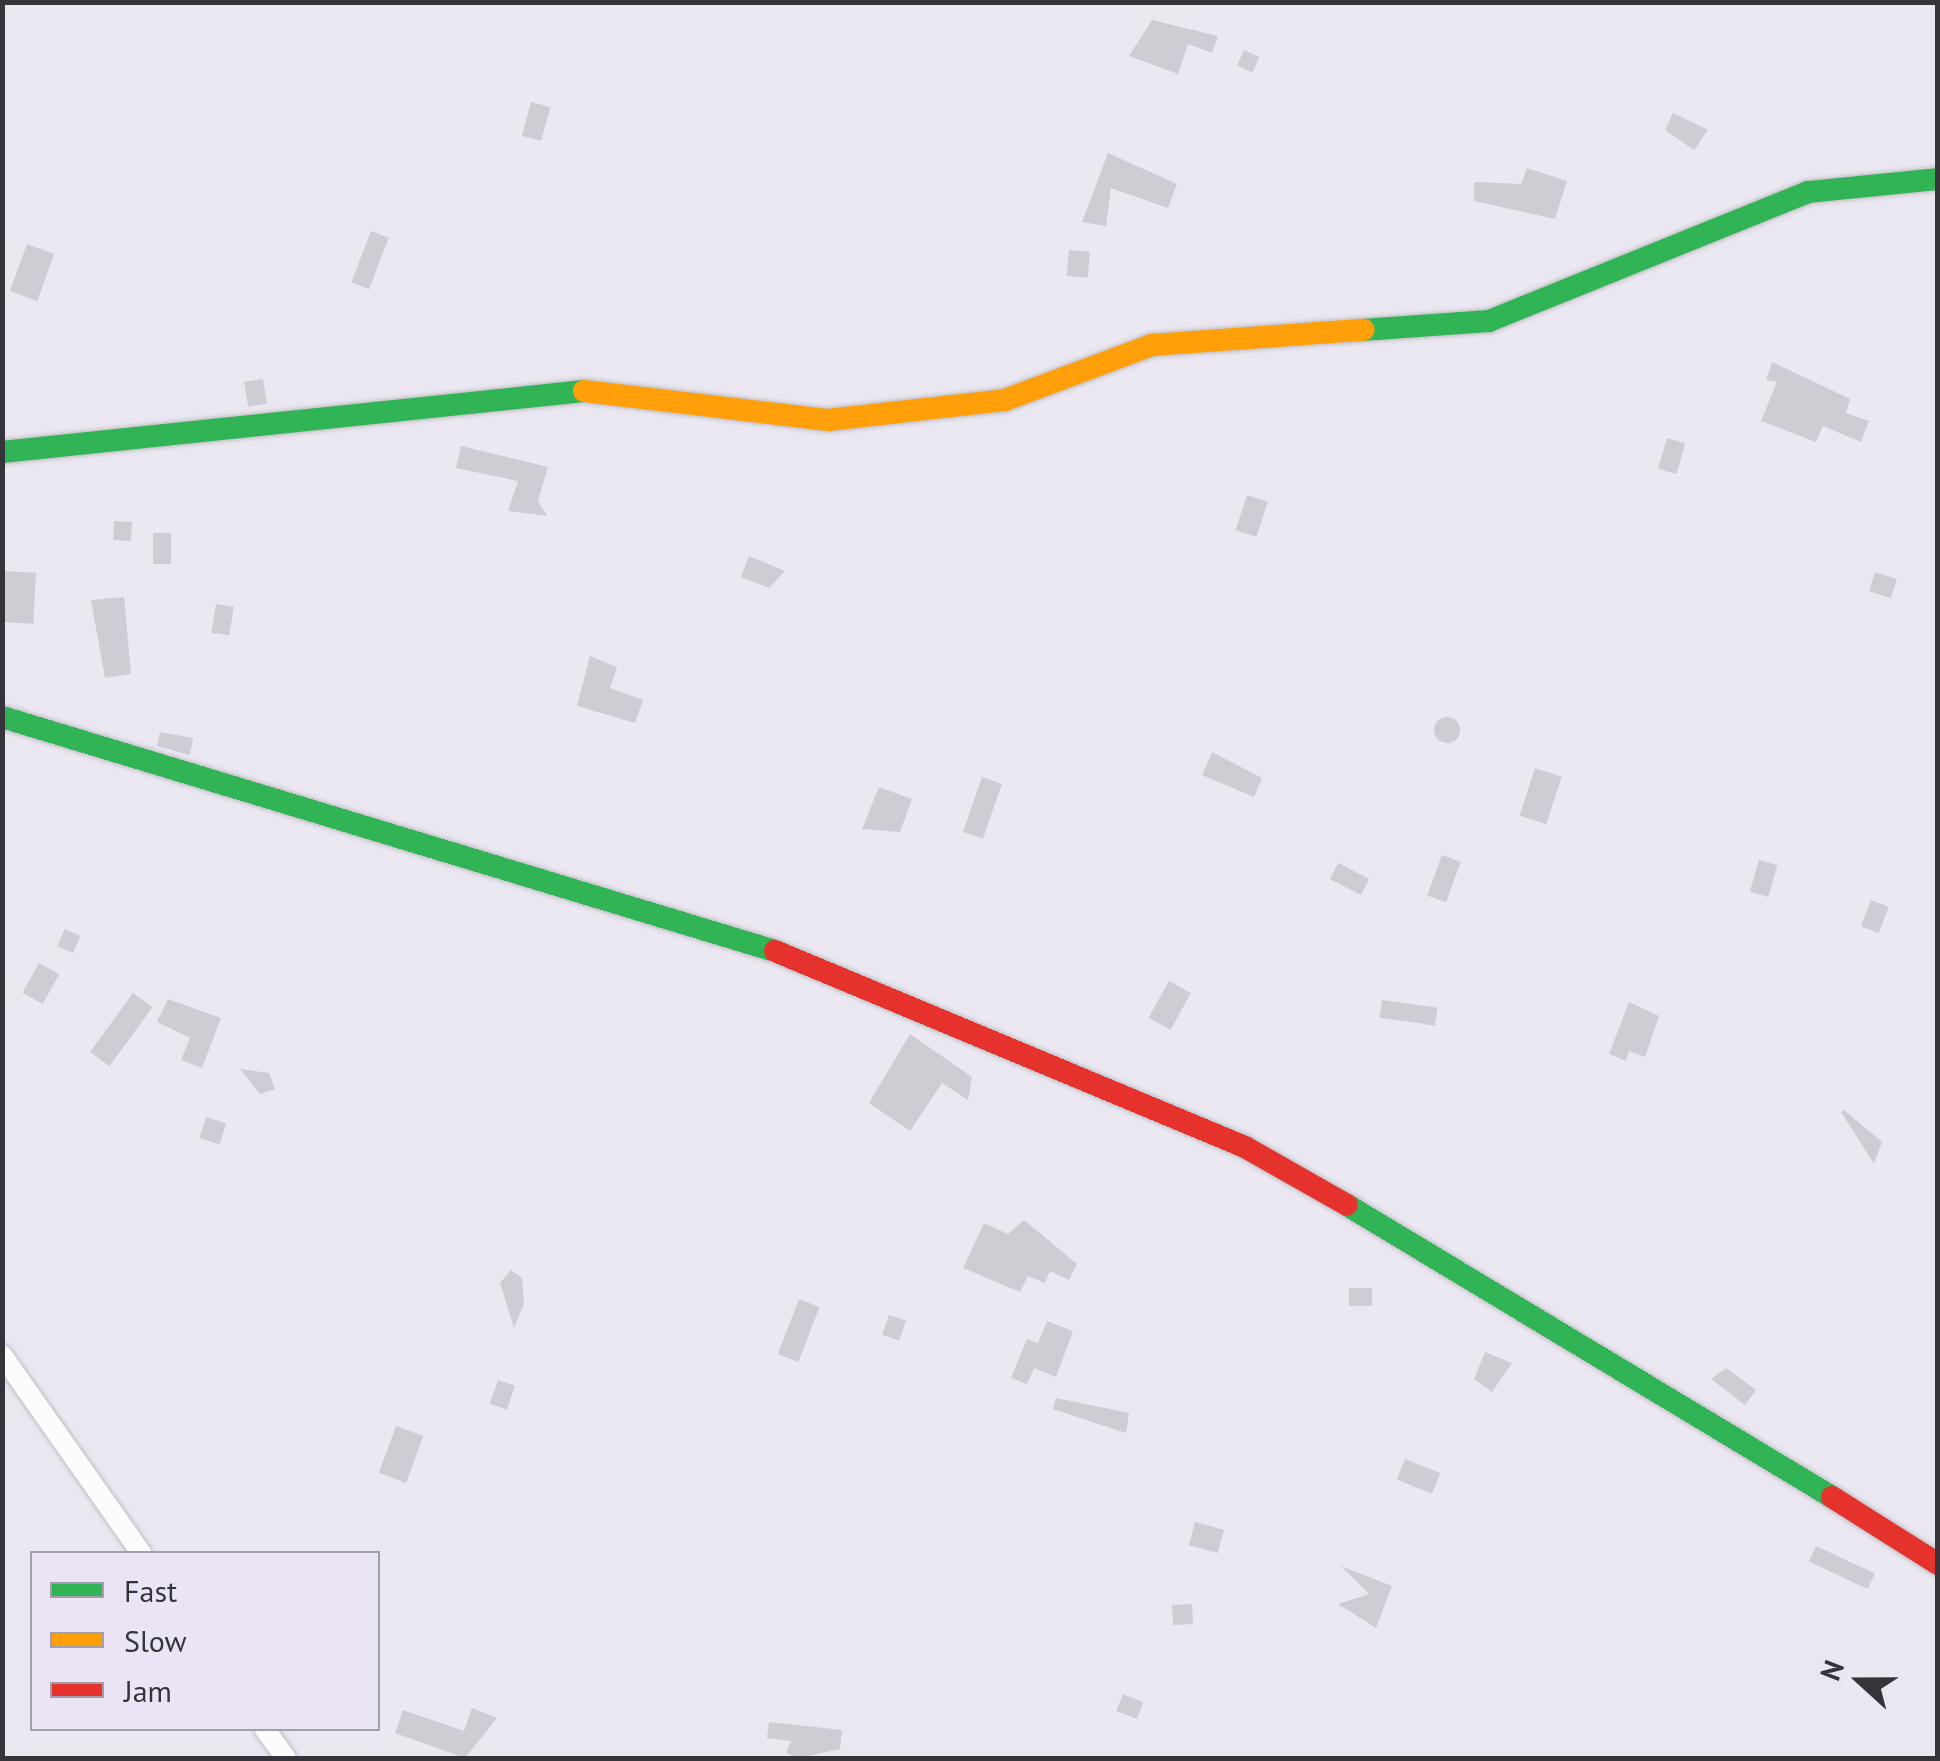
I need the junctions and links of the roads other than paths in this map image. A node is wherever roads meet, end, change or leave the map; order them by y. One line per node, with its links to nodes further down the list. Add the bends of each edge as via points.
1 (1938, 179): 2 (street, via 1808,192 1489,322 1152,345 1005,400 828,420 586,391)
2 (2, 452)
3 (2, 716): 6 (street, via 768,948 1245,1147 1549,1320)
4 (2, 1355): 5 (street)
5 (140, 1551)
6 (1938, 1564)
7 (266, 1731): 8 (street)
8 (286, 1758)

